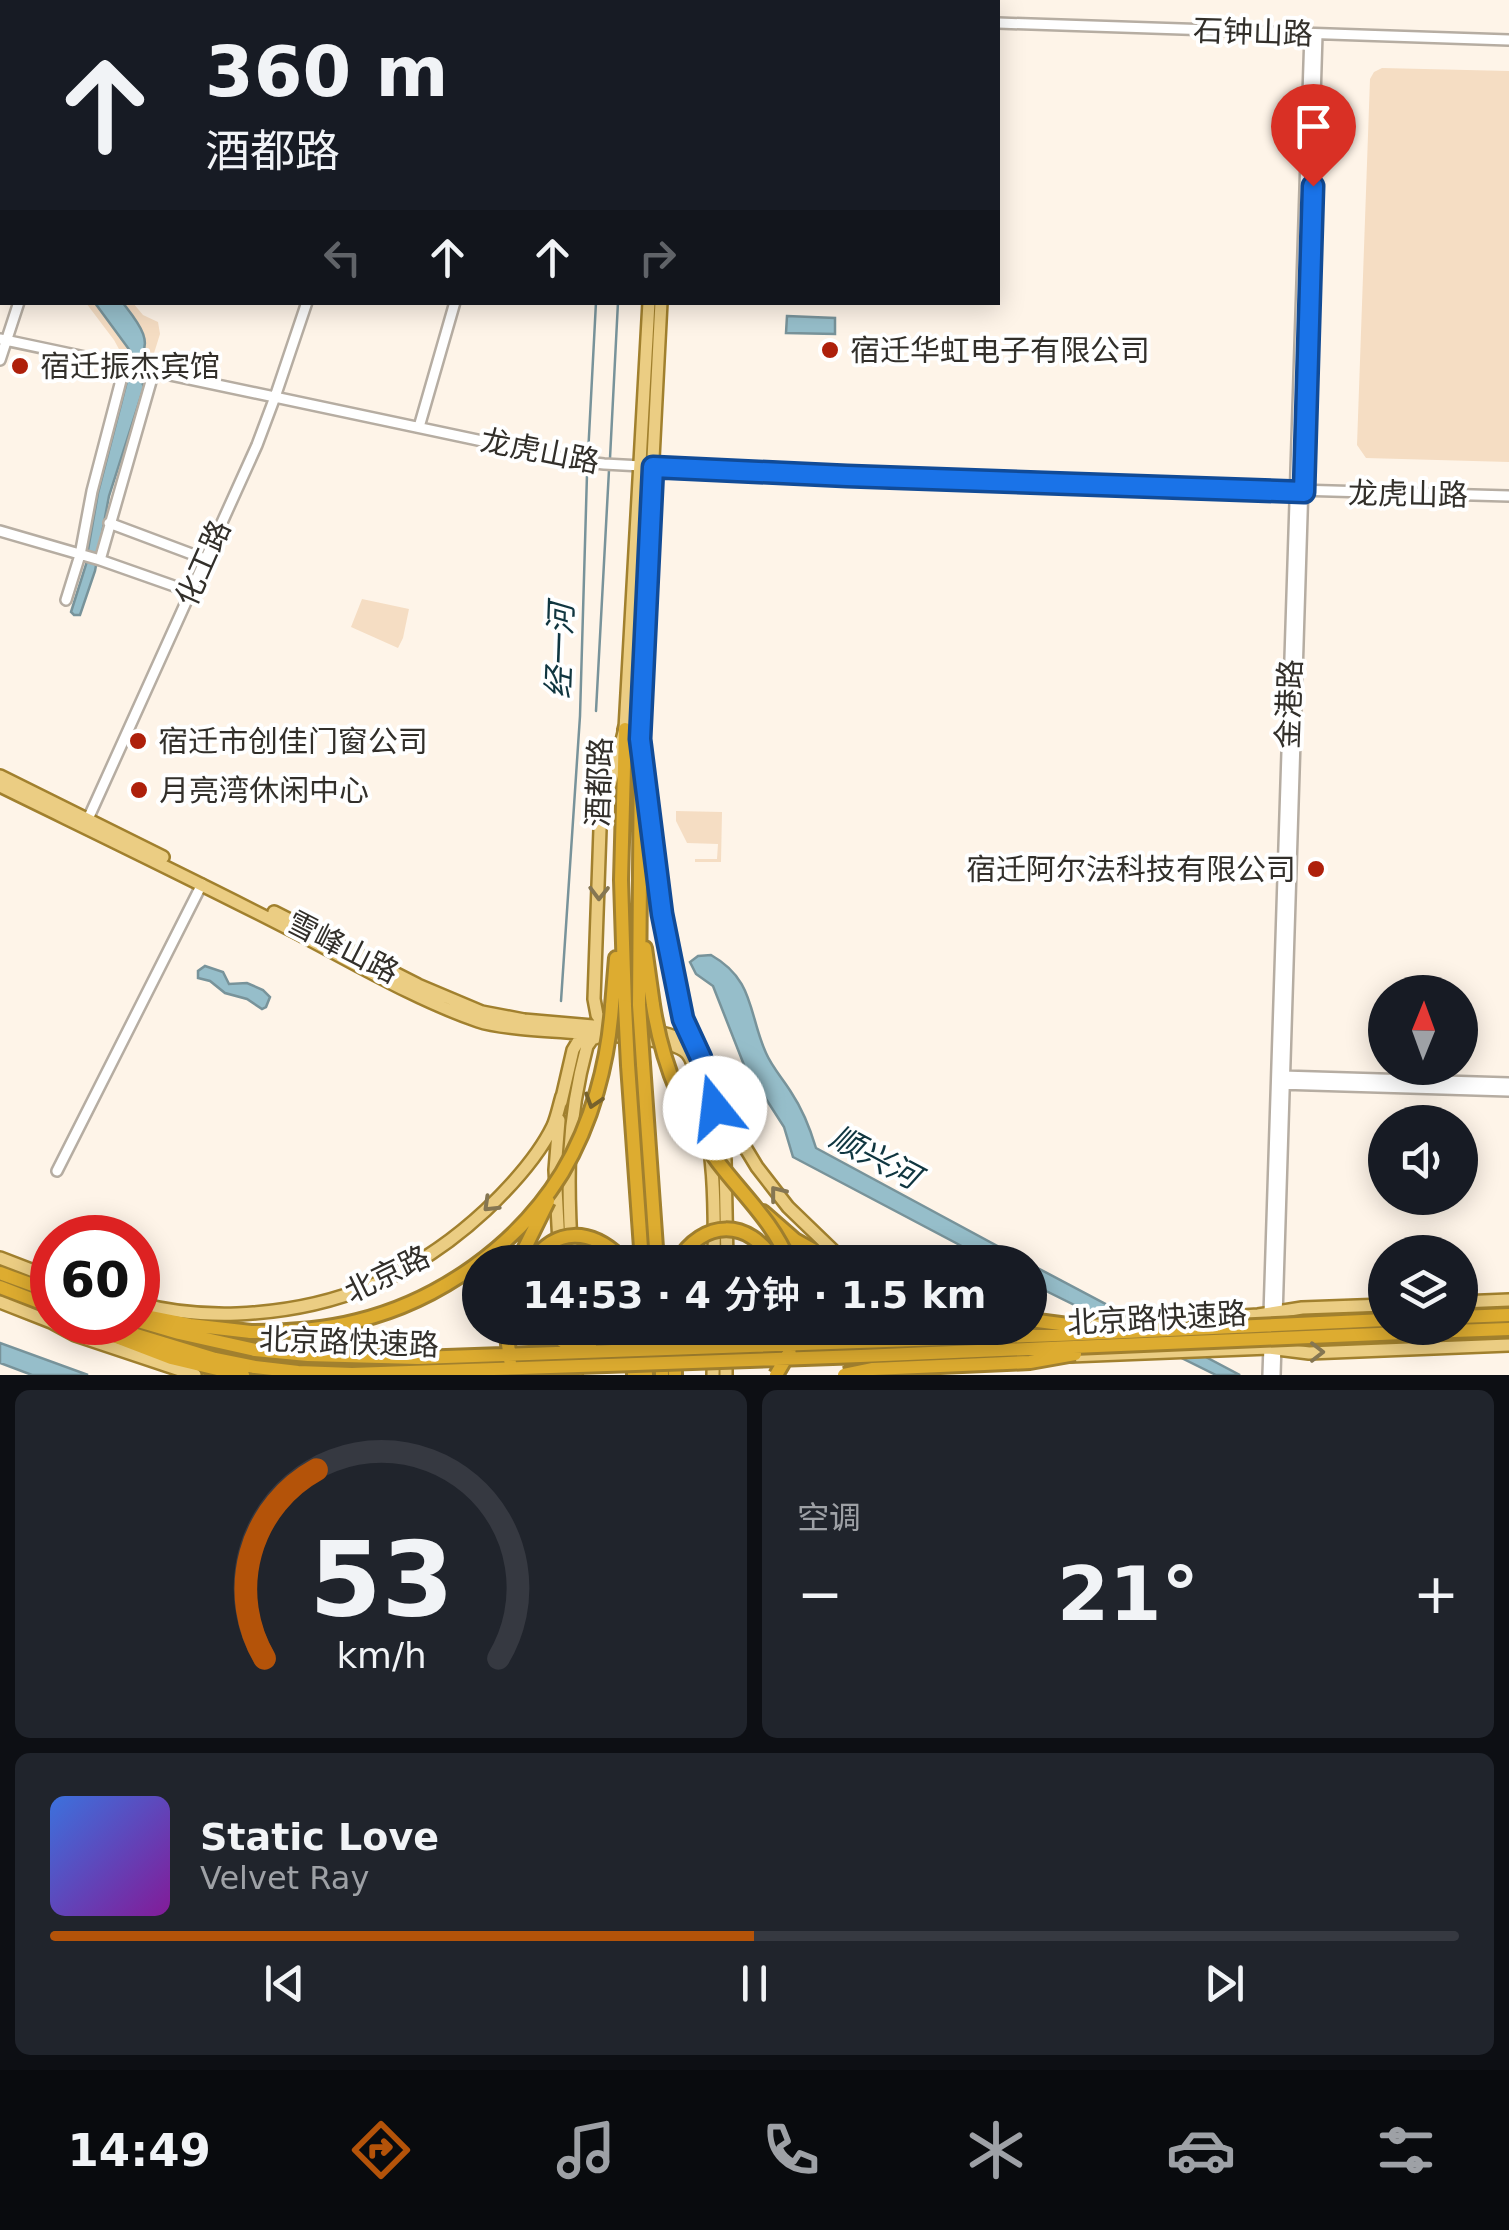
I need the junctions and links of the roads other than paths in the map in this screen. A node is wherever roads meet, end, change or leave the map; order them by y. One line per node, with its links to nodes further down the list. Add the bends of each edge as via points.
1 (1000, 24): 2 (street, 石钟山路)
2 (1314, 34): 3 (street, 石钟山路); 16 (street, 金港路)
3 (1509, 40)
4 (18, 305): 9 (street)
5 (305, 305): 13 (street, 化工路)
6 (453, 305): 14 (street)
7 (649, 305): 15 (main road, 酒都路)
8 (661, 305): 15 (main road, 酒都路)
9 (3, 339): 10 (street); 11 (street, 龙虎山路)
10 (0, 360)
11 (125, 365): 12 (street, 龙虎山路); 20 (street)
12 (154, 371): 13 (street, 龙虎山路); 18 (street)
13 (276, 397): 14 (street, 龙虎山路); 21 (street, 化工路)
14 (420, 427): 15 (street, 龙虎山路, via 577,460)
15 (647, 467): 16 (street, 龙虎山路); 25 (main road, 酒都路); 26 (main road, 酒都路)
16 (1300, 491): 17 (street, 龙虎山路); 38 (street, 金港路)
17 (1509, 496)
18 (110, 523): 21 (street); 22 (street)
19 (0, 530): 20 (street)
20 (80, 555): 22 (street); 24 (street)
21 (206, 559): 23 (street, 化工路)
22 (100, 560): 23 (street)
23 (191, 592): 29 (street, 化工路)
24 (66, 600)
25 (625, 729): 31 (main road, one-way to 31, via 600,829); 32 (highway, 酒都路, via 621,880)
26 (640, 739): 32 (highway, 酒都路); 33 (main road, via 656,881)
27 (0, 776): 29 (main road, 雪峰山路)
28 (0, 786): 30 (main road, 雪峰山路)
29 (88, 819): 34 (main road, 雪峰山路, via 456,1002)
30 (202, 884): 34 (main road, 雪峰山路, via 471,1018 496,1026); 43 (street)
31 (593, 987): 34 (main road); 35 (main road)
32 (632, 1006): 44 (highway, one-way to 44, bridge); 45 (highway, bridge, via 662,1050 704,1144); 51 (highway, 酒都路, bridge, via 628,1065); 52 (highway, 酒都路, bridge, via 643,1064)
33 (683, 1019): 36 (main road); 37 (main road)
34 (577, 1030): 35 (main road, 雪峰山路); 42 (main road)
35 (604, 1031): 36 (main road, 雪峰山路, via 660,1032); 49 (main road, via 587,1046 574,1101 568,1146)
36 (678, 1043): 37 (main road); 54 (main road, via 691,1060 708,1125)
37 (701, 1058): 39 (main road)
38 (1280, 1080): 40 (street); 41 (street); 71 (street, 金港路)
39 (709, 1081): 55 (main road, via 725,1160); 59 (main road, one-way to 39, via 757,1167)
40 (1509, 1083)
41 (1509, 1091)
42 (562, 1096): 48 (main road, via 555,1170); 70 (main road, 北京路, one-way to 70, via 554,1124 499,1198 417,1264 340,1299 264,1313)
43 (57, 1172)
44 (563, 1172): 46 (highway, bridge); 73 (highway, bridge, via 477,1264 388,1311 310,1330 251,1332)
45 (749, 1199): 57 (highway, bridge); 58 (highway, bridge)
46 (526, 1245)
47 (548, 1245): 50 (highway, bridge, via 570,1236)
48 (559, 1245)
49 (571, 1245)
50 (608, 1245)
51 (641, 1245)
52 (656, 1245)
53 (688, 1245): 56 (highway, bridge, via 708,1232 732,1230)
54 (714, 1245)
55 (727, 1245)
56 (762, 1245)
57 (782, 1245)
58 (804, 1245)
59 (827, 1245)
60 (0, 1258): 61 (main road)
61 (30, 1270)
62 (0, 1273): 63 (highway)
63 (30, 1284)
64 (0, 1287): 65 (highway)
65 (30, 1299)
66 (1509, 1300): 67 (main road)
67 (1478, 1301)
68 (0, 1302): 101 (main road)
69 (1368, 1305): 71 (main road)
70 (160, 1307)
71 (1273, 1313): 78 (main road); 96 (street, 金港路)
72 (1478, 1319): 76 (highway, 北京路快速路)
73 (160, 1321)
74 (1368, 1321): 79 (highway, 北京路快速路, bridge)
75 (1047, 1322): 79 (highway, bridge)
76 (1507, 1322): 94 (highway, 北京路快速路, bridge, via 1426,1332)
77 (160, 1327): 98 (highway, 北京路快速路, bridge, via 308,1356)
78 (1047, 1328)
79 (1168, 1330): 97 (highway, 北京路快速路, bridge)
80 (160, 1342): 100 (highway, 北京路快速路)
81 (137, 1345): 100 (highway)
82 (509, 1345): 102 (highway, bridge)
83 (563, 1345): 103 (main road)
84 (575, 1345): 104 (main road)
85 (576, 1345): 98 (highway, bridge)
86 (633, 1345): 105 (highway)
87 (645, 1345): 106 (highway)
88 (661, 1345): 107 (highway)
89 (674, 1345): 108 (highway)
90 (695, 1345): 97 (highway, bridge)
91 (714, 1345): 109 (main road)
92 (726, 1345): 110 (main road)
93 (790, 1345): 111 (highway, bridge)
94 (1122, 1345): 99 (highway, bridge, via 1030,1362); 100 (highway, 北京路快速路, bridge, via 352,1374)
95 (1509, 1345): 96 (main road, one-way to 95)
96 (1272, 1349): 113 (main road, via 965,1361); 115 (street, 金港路)
97 (668, 1350): 98 (highway, 北京路快速路, bridge)
98 (627, 1352)
99 (927, 1366): 112 (highway, bridge); 114 (highway, bridge)
100 (249, 1371)
101 (195, 1375)
102 (514, 1375)
103 (564, 1375)
104 (576, 1375)
105 (634, 1375)
106 (646, 1375)
107 (662, 1375)
108 (675, 1375)
109 (713, 1375)
110 (726, 1375)
111 (776, 1375)
112 (844, 1375)
113 (872, 1375)
114 (884, 1375)
115 (1272, 1375)

